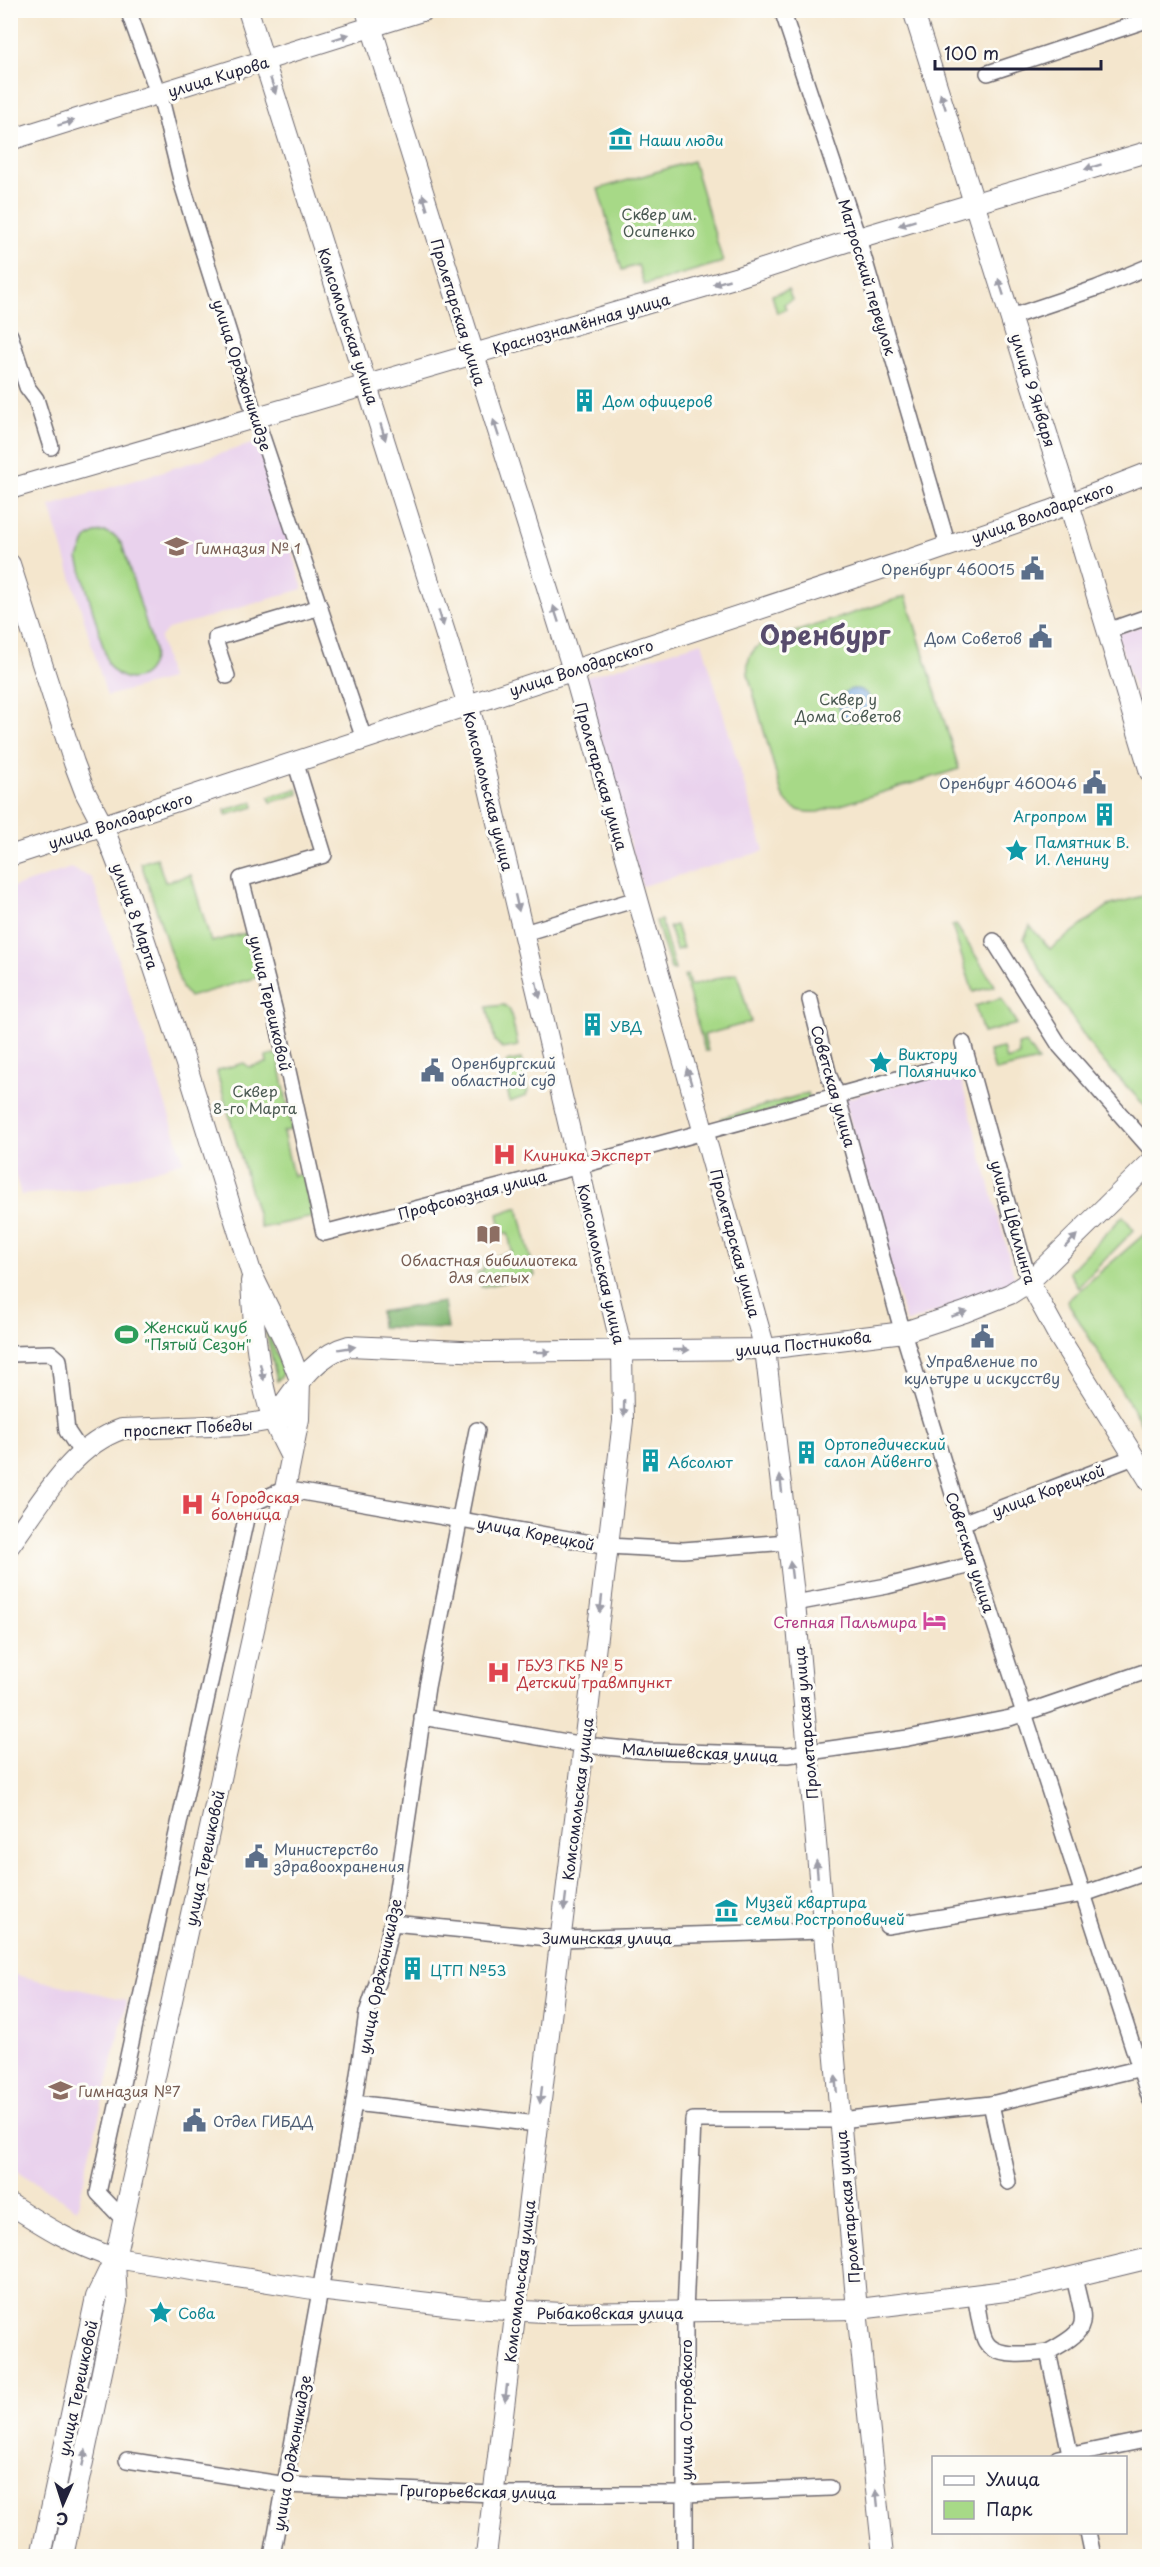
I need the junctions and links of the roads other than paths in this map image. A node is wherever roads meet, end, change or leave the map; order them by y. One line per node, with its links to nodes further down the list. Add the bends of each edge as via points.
1 (128, 10): 10 (street, улица Орджоникидзе)
2 (249, 10): 8 (main road, Комсомольская улица)
3 (425, 10): 6 (main road, улица Кирова)
4 (782, 10): 14 (street, Матросский переулок)
5 (913, 10): 13 (main road, улица 9 Января, one-way to 5)
6 (369, 19): 8 (main road, улица Кирова, one-way to 6); 18 (main road, Пролетарская улица, one-way to 6)
7 (1149, 19): 9 (street)
8 (265, 62): 10 (main road, улица Кирова); 19 (main road, Комсомольская улица, one-way to 19)
9 (988, 73)
10 (158, 94): 11 (main road, улица Кирова, one-way to 10); 20 (street, улица Орджоникидзе, via 182,184)
11 (10, 140)
12 (1149, 151): 13 (main road, Краснознамённая улица, one-way to 13)
13 (975, 202): 14 (main road, Краснознамённая улица, one-way to 14); 16 (main road, улица 9 Января, one-way to 13)
14 (858, 238): 18 (main road, Краснознамённая улица, one-way to 18, via 783,264); 25 (street, Матросский переулок)
15 (1149, 266): 16 (street)
16 (1011, 317): 24 (main road, улица 9 Января)
17 (10, 335): 21 (street)
18 (473, 355): 19 (main road, Краснознамённая улица); 30 (main road, Пролетарская улица, one-way to 18)
19 (368, 386): 20 (main road, Краснознамённая улица); 32 (main road, Комсомольская улица, one-way to 32)
20 (256, 418): 23 (main road, Краснознамённая улица); 27 (street, улица Орджоникидзе)
21 (51, 447)
22 (1149, 472): 24 (main road, улица Володарского)
23 (10, 489)
24 (1069, 503): 25 (main road, улица Володарского); 29 (main road, улица 9 Января)
25 (948, 546): 30 (main road, улица Володарского)
26 (10, 564): 36 (main road, улица 8 Марта, via 74,763)
27 (320, 607): 31 (street, via 216,638); 33 (street, улица Орджоникидзе)
28 (1149, 616): 29 (street)
29 (1107, 631): 35 (main road, улица 9 Января)
30 (573, 670): 32 (main road, улица Володарского); 38 (main road, Пролетарская улица)
31 (226, 676)
32 (467, 704): 33 (main road, улица Володарского); 39 (main road, Комсомольская улица, one-way to 39)
33 (364, 739): 34 (main road, улица Володарского)
34 (295, 761): 36 (main road, улица Володарского); 49 (street, улица Терешковой, via 324,855 241,879)
35 (1149, 772)
36 (103, 826): 37 (main road, улица Володарского); 50 (main road, улица 8 Марта, via 187,1067)
37 (10, 856)
38 (637, 898): 39 (street); 45 (main road, Пролетарская улица, one-way to 38)
39 (524, 933): 48 (main road, Комсомольская улица, one-way to 48)
40 (994, 941): 46 (street, via 1060,1046)
41 (810, 1000): 44 (street, Советская улица)
42 (963, 1043): 43 (street, улица Цвиллинга)
43 (968, 1060): 44 (street, Профсоюзная улица); 51 (street, улица Цвиллинга)
44 (837, 1095): 45 (street, Профсоюзная улица); 52 (street, Советская улица)
45 (705, 1132): 48 (street, Профсоюзная улица); 53 (main road, Пролетарская улица)
46 (1149, 1149)
47 (1149, 1163): 51 (main road, улица Постникова, one-way to 47)
48 (579, 1166): 49 (street, Профсоюзная улица); 54 (main road, Комсомольская улица)
49 (324, 1233)
50 (251, 1272): 56 (main road, улица 8 Марта); 57 (main road, улица 8 Марта, one-way to 57, via 252,1310)
51 (1029, 1282): 52 (main road, улица Постникова, one-way to 51, via 983,1305); 62 (main road, улица Цвиллинга)
52 (904, 1332): 53 (main road, улица Постникова); 66 (street, Советская улица)
53 (765, 1349): 54 (main road, улица Постникова, one-way to 53); 67 (main road, Пролетарская улица, one-way to 53)
54 (622, 1350): 56 (main road, улица Постникова, one-way to 54, via 338,1348 350,1346 484,1352); 69 (main road, Комсомольская улица, one-way to 69, via 623,1421)
55 (10, 1354): 60 (street, via 56,1355 67,1431)
56 (300, 1380): 57 (main road, проспект Победы); 58 (main road, улица Терешковой)
57 (273, 1419): 58 (main road, проспект Победы); 60 (main road, проспект Победы, via 241,1425 122,1429); 61 (main road)
58 (299, 1419): 61 (main road, улица Терешковой)
59 (477, 1430): 65 (street, улица Орджоникидзе)
60 (81, 1452): 68 (main road, проспект Победы)
61 (291, 1457): 64 (main road, улица Терешковой)
62 (1134, 1457): 63 (main road, улица Цвиллинга); 66 (street, улица Корецкой)
63 (1149, 1482)
64 (285, 1489): 65 (street, улица Корецкой); 91 (main road, улица Терешковой); 91 (street, via 249,1505 98,2193)
65 (460, 1518): 69 (street, улица Корецкой); 74 (street, улица Орджоникидзе)
66 (962, 1523): 70 (street, Советская улица)
67 (788, 1542): 69 (street, улица Корецкой, via 683,1550); 71 (main road, Пролетарская улица, one-way to 67)
68 (10, 1545)
69 (608, 1546): 75 (main road, Комсомольская улица, one-way to 75)
70 (975, 1564): 71 (street, via 888,1586); 73 (street, Советская улица)
71 (795, 1603): 76 (main road, Пролетарская улица)
72 (1149, 1670): 73 (street, Малышевская улица)
73 (1024, 1714): 76 (street, Малышевская улица); 78 (street, Советская улица)
74 (422, 1717): 75 (street, Малышевская улица); 79 (street, улица Орджоникидзе)
75 (584, 1745): 76 (street, Малышевская улица, via 725,1754); 82 (main road, Комсомольская улица, one-way to 82)
76 (807, 1754): 81 (main road, Пролетарская улица, one-way to 76)
77 (1149, 1871): 78 (street)
78 (1084, 1894): 80 (street); 83 (street, Советская улица)
79 (392, 1923): 82 (street, Зиминская улица); 85 (street, улица Орджоникидзе, via 367,2013)
80 (887, 1926)
81 (823, 1931): 82 (street, Зиминская улица); 87 (main road, Пролетарская улица, one-way to 81)
82 (560, 1939): 88 (main road, Комсомольская улица, one-way to 88)
83 (1145, 2067): 84 (street, Советская улица); 86 (street)
84 (1149, 2100)
85 (354, 2103): 88 (street); 95 (street, улица Орджоникидзе)
86 (991, 2104): 87 (street); 89 (street)
87 (839, 2120): 97 (main road, Пролетарская улица); 99 (street, улица Островского, via 693,2120)
88 (537, 2124): 98 (main road, Комсомольская улица)
89 (1008, 2182)
90 (10, 2205): 92 (main road, Рыбаковская улица, via 47,2229)
91 (124, 2220): 92 (main road, улица Терешковой)
92 (115, 2258): 95 (main road, Рыбаковская улица); 110 (main road, улица Терешковой, via 96,2297); 111 (main road, улица Терешковой, one-way to 92, via 117,2301)
93 (1149, 2258): 94 (main road, Рыбаковская улица)
94 (1074, 2277): 96 (main road, Рыбаковская улица); 100 (street, via 1084,2322 1079,2334)
95 (319, 2290): 98 (main road, Рыбаковская улица); 105 (street, улица Орджоникидзе)
96 (975, 2296): 97 (main road, Рыбаковская улица); 100 (street, via 986,2342 994,2349 1023,2355)
97 (857, 2310): 99 (main road, Рыбаковская улица); 115 (main road, Пролетарская улица, one-way to 97)
98 (516, 2312): 99 (main road, Рыбаковская улица); 107 (main road, Комсомольская улица, one-way to 107)
99 (685, 2313): 108 (street, улица Островского)
100 (1048, 2352): 102 (street)
101 (1149, 2439): 103 (street)
102 (1067, 2456)
103 (1072, 2456)
104 (127, 2460): 105 (street, Григорьевская улица)
105 (286, 2485): 107 (street, Григорьевская улица); 112 (street, улица Орджоникидзе)
106 (830, 2488): 108 (street, Григорьевская улица)
107 (493, 2494): 108 (street, Григорьевская улица); 113 (main road, Комсомольская улица)
108 (685, 2494): 114 (street, улица Островского)
109 (1088, 2534): 116 (street)
110 (40, 2556)
111 (63, 2556)
112 (272, 2556)
113 (486, 2556)
114 (685, 2556)
115 (883, 2556)
116 (1093, 2556)

